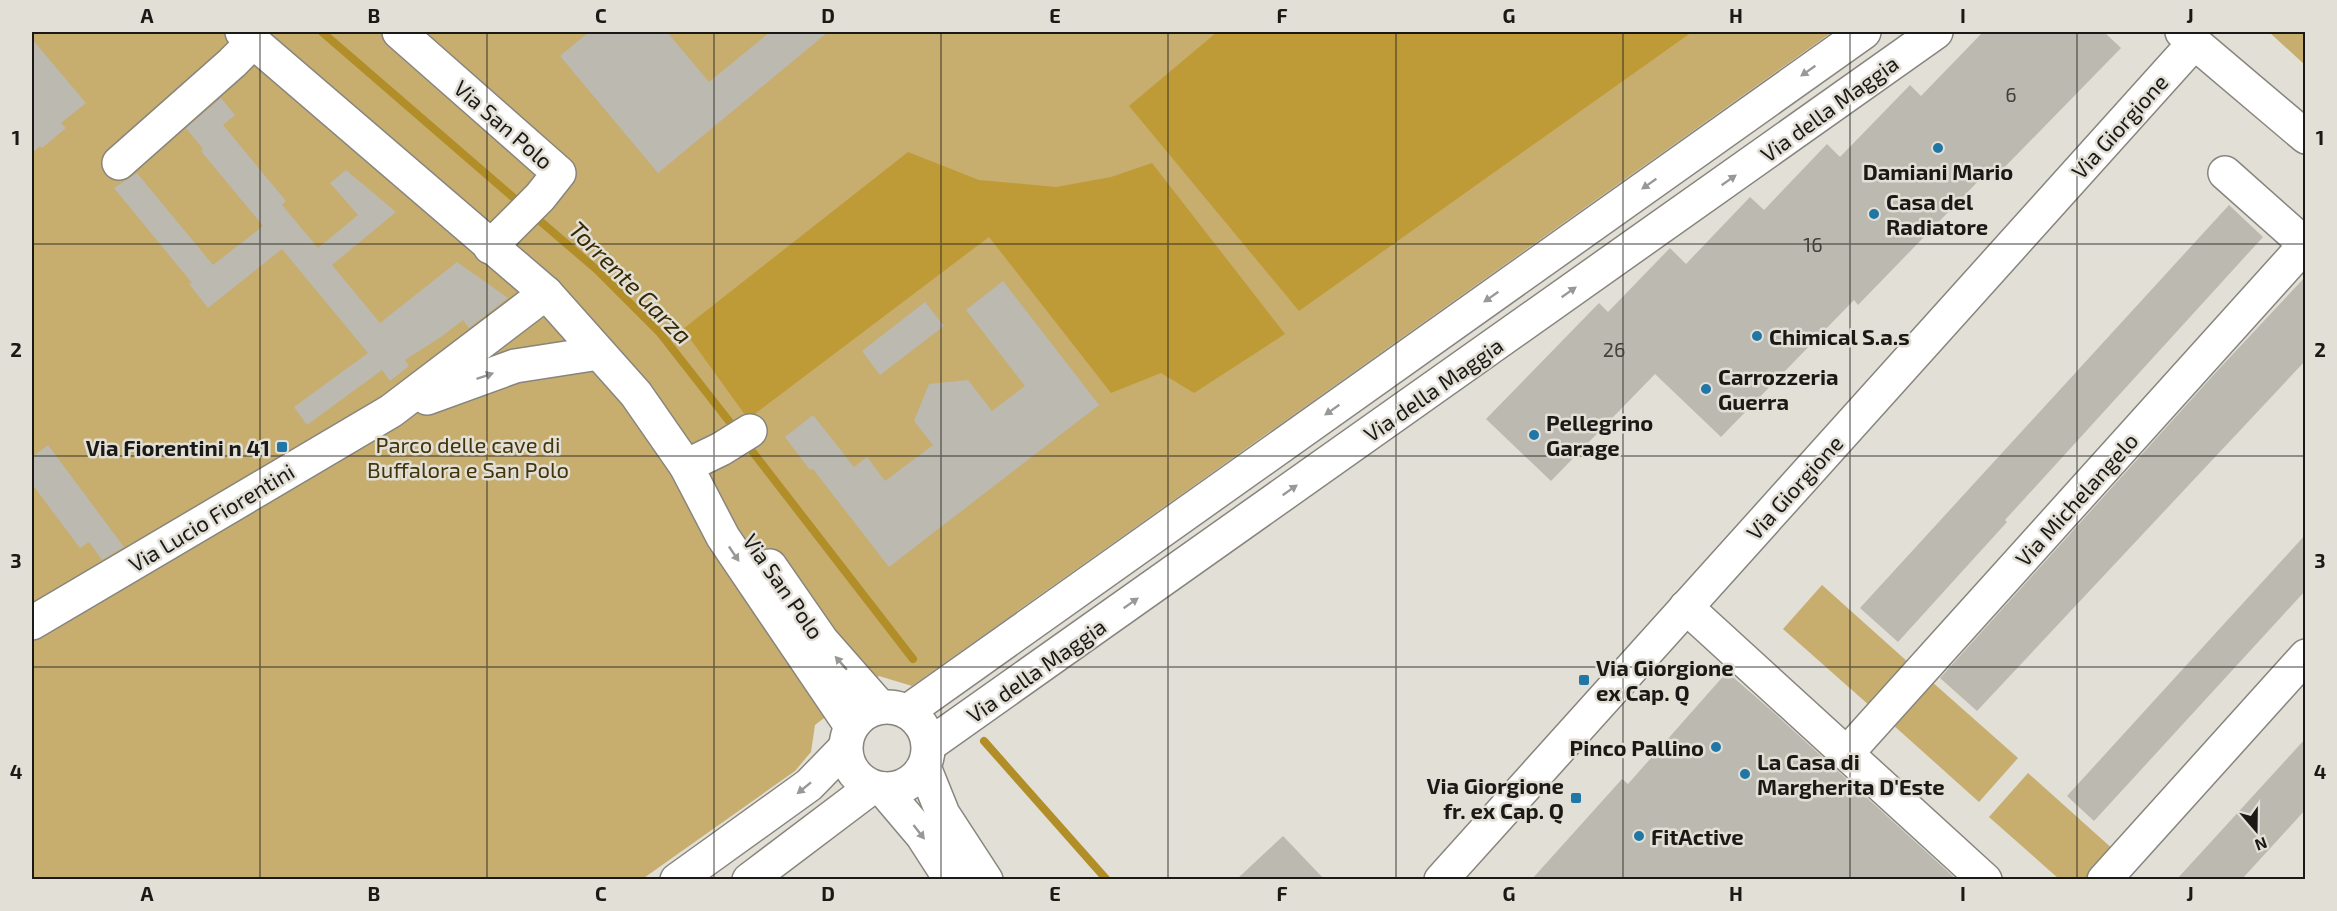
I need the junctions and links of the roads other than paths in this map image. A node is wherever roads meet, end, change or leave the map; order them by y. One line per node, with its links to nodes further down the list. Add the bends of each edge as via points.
1 (399, 32): 10 (street, Via San Polo, via 559,173)
2 (1864, 32): 19 (street, Via della Maggia, one-way to 19)
3 (1936, 32): 22 (street, Via della Maggia, one-way to 3)
4 (248, 37): 7 (street, Via San Polo, via 232,63); 10 (street, Via San Polo)
5 (2188, 37): 6 (street); 16 (street, Via Giorgione)
6 (2306, 137)
7 (119, 163)
8 (2225, 173): 9 (street, Via Michelangelo)
9 (2305, 245): 21 (street, Via Michelangelo)
10 (490, 247): 11 (street, Via San Polo)
11 (546, 293): 12 (street, Via San Polo); 13 (street, Via Lucio Fiorentini)
12 (599, 353): 13 (street, Via Lucio Fiorentini, one-way to 12, via 514,366); 15 (street, Via San Polo, via 636,394)
13 (391, 411): 17 (street, Via Lucio Fiorentini)
14 (738, 438): 15 (street)
15 (686, 466): 19 (street, Via San Polo, one-way to 15, via 822,641 741,525); 20 (street, Via San Polo, one-way to 20, via 723,537)
16 (1686, 607): 21 (street); 28 (street, Via Giorgione)
17 (32, 623)
18 (2306, 656): 30 (street)
19 (894, 709): 20 (street, via 864,713); 22 (street, Via San Polo, via 921,724)
20 (848, 737): 23 (street, Via San Polo, via 847,760 853,771 863,782); 24 (street, one-way to 24, via 809,785)
21 (1847, 753): 29 (street)
22 (926, 756): 23 (street, via 914,780 901,787); 27 (street, Via San Polo, via 943,814)
23 (877, 788): 25 (street); 26 (street, Via San Polo, one-way to 26, via 922,834)
24 (677, 879)
25 (749, 879)
26 (951, 879)
27 (986, 879)
28 (1442, 879)
29 (1985, 879)
30 (2104, 879)

